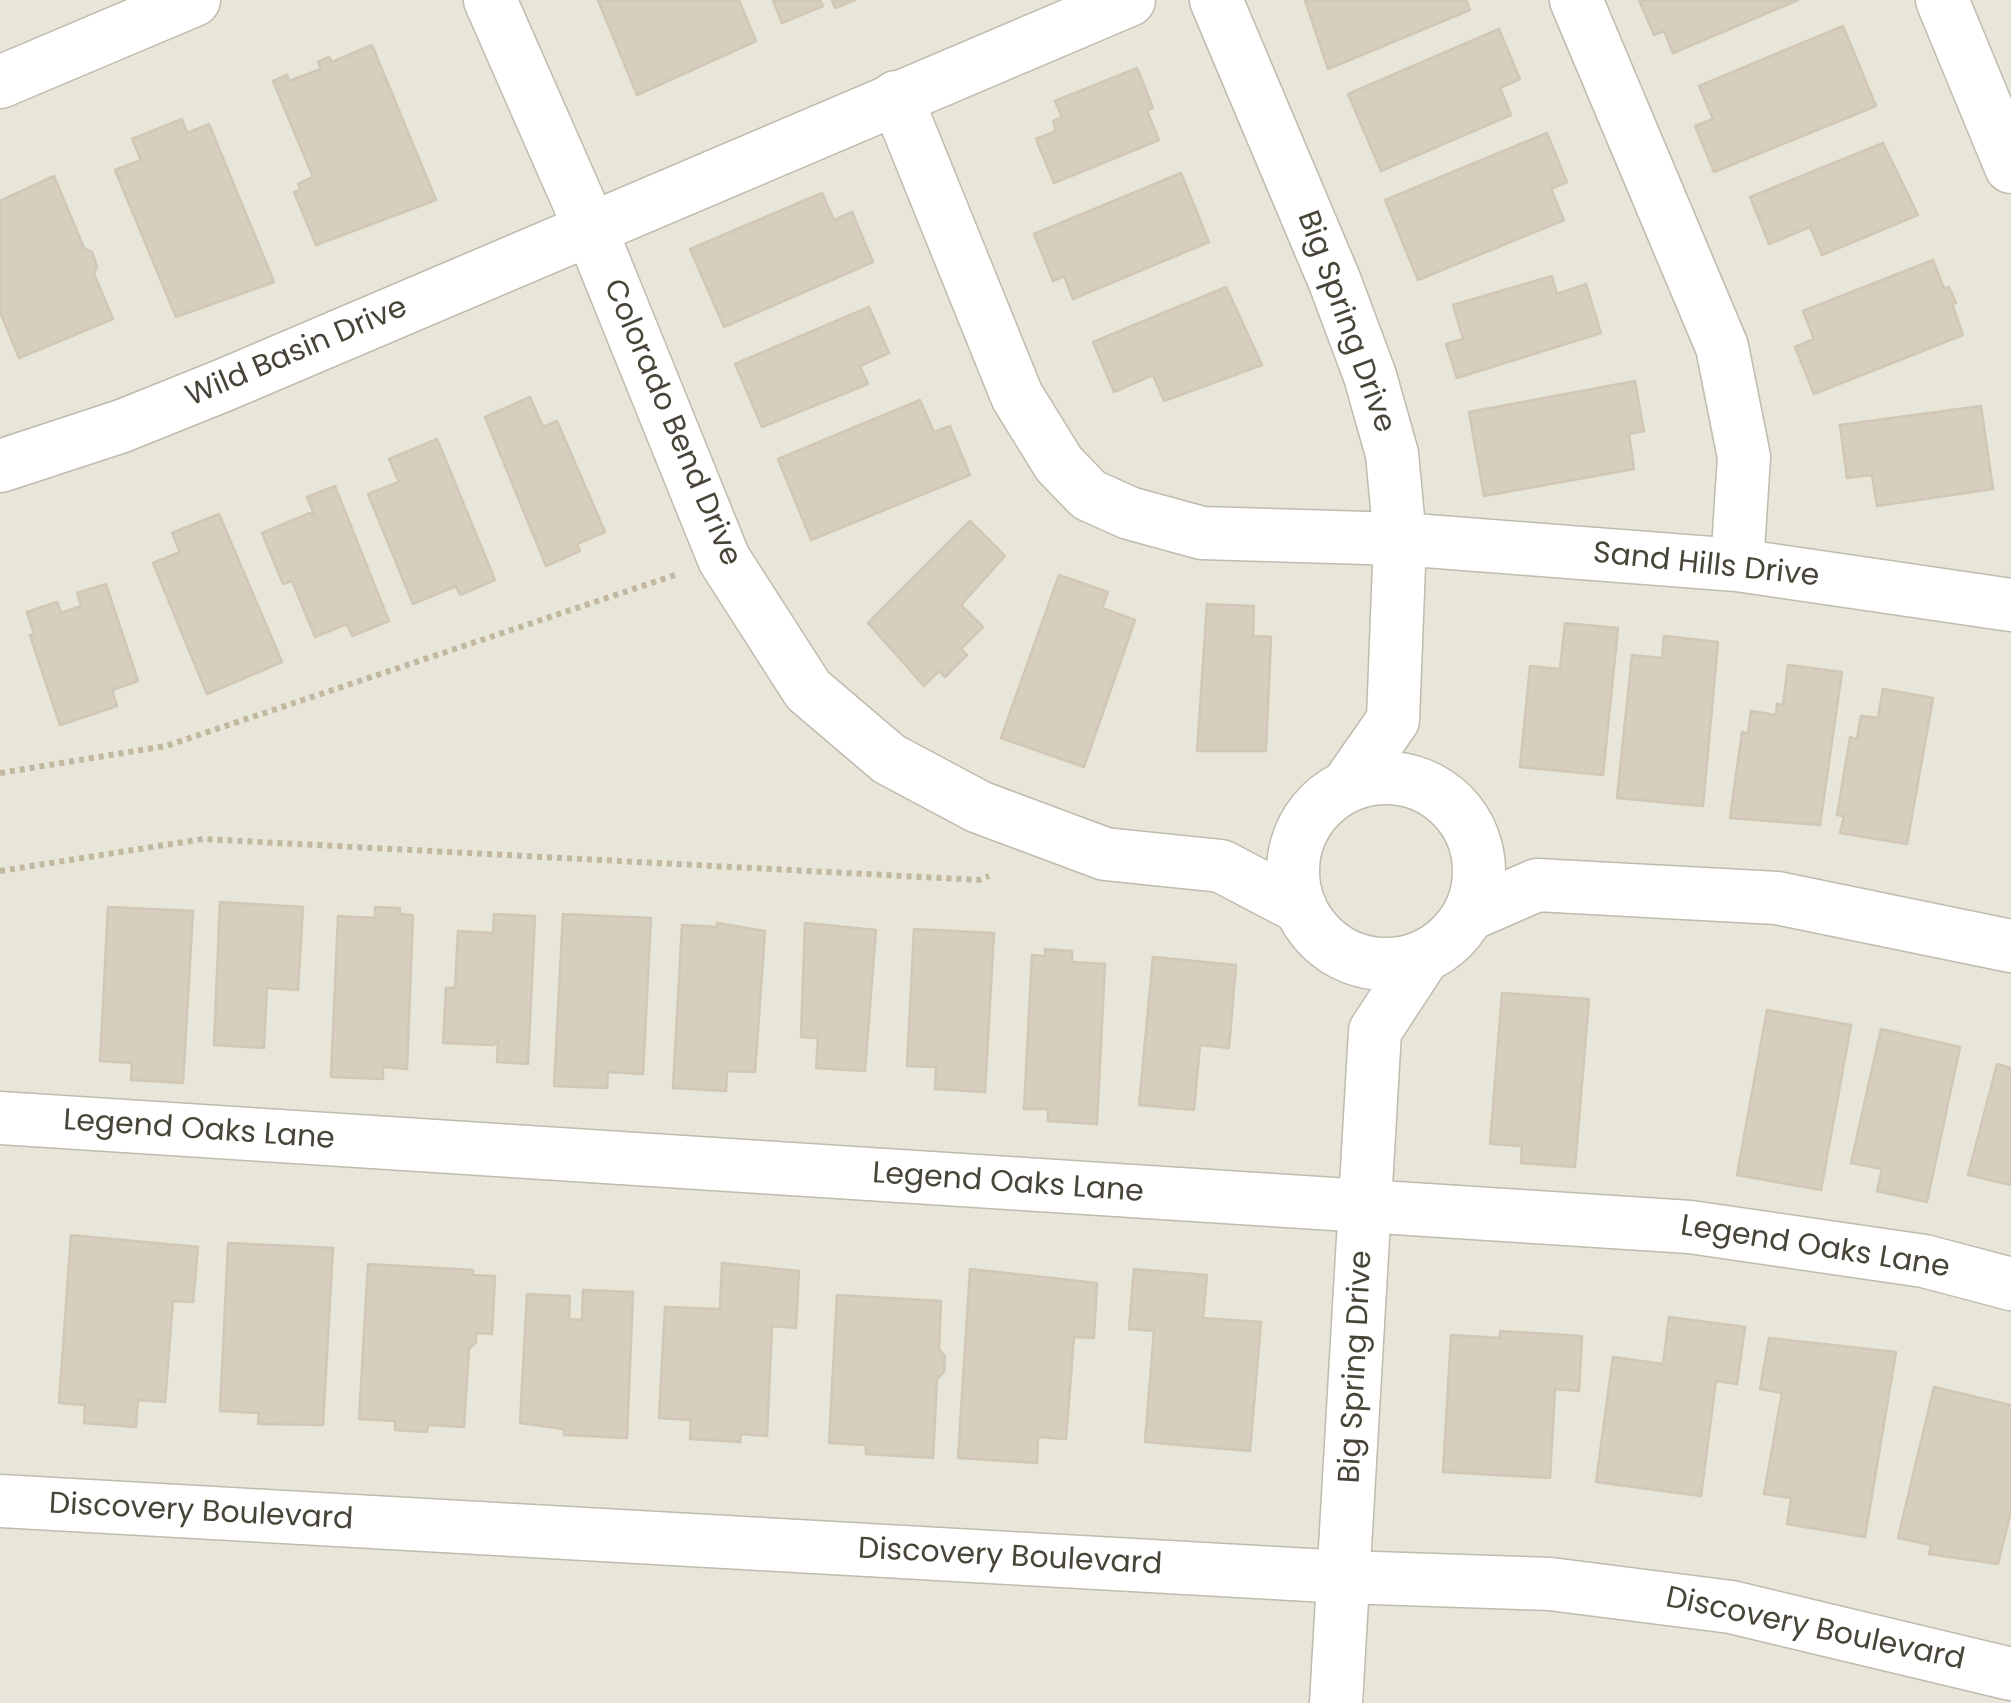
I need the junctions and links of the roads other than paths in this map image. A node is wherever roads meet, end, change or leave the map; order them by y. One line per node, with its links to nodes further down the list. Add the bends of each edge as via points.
1 (194, 0): 7 (street)
2 (490, 0): 10 (street, Colorado Bend Drive)
3 (1129, 0): 8 (street, Wild Basin Drive)
4 (1216, 0): 12 (street, Big Spring Drive, via 1370,376 1392,454)
5 (1576, 0): 13 (street, via 1722,347 1744,457)
6 (1942, 0): 9 (street)
7 (0, 82)
8 (896, 96): 10 (street, Wild Basin Drive); 12 (street, Sand Hills Drive, via 1018,396 1059,464 1089,495 1202,532)
9 (2011, 167)
10 (590, 230): 11 (street, Wild Basin Drive, via 122,426); 18 (street, Colorado Bend Drive, via 724,559 808,690 889,758 979,807 1105,854)
11 (0, 466)
12 (1400, 539): 13 (street, Sand Hills Drive); 15 (street, Big Spring Drive)
13 (1737, 565): 14 (street, Sand Hills Drive)
14 (2011, 605)
15 (1393, 720): 16 (street); 17 (street)
16 (1328, 802): 17 (street, via 1396,778); 18 (street); 20 (street, via 1296,848)
17 (1458, 816): 19 (street); 21 (street, via 1479,862)
18 (1221, 866): 20 (street, Colorado Bend Drive)
19 (1537, 885): 21 (street); 22 (street, via 1777,898)
20 (1301, 908): 23 (street, via 1317,934)
21 (1468, 916): 24 (street, via 1450,940)
22 (2008, 932)
23 (1341, 953): 24 (street, via 1382,965); 25 (street, Big Spring Drive)
24 (1424, 956): 25 (street, Big Spring Drive)
25 (1376, 1031): 27 (street, Big Spring Drive)
26 (0, 1118): 27 (street, Legend Oaks Lane)
27 (1365, 1207): 28 (street, Legend Oaks Lane, via 1690,1227 1924,1262); 30 (street, Big Spring Drive)
28 (2011, 1284)
29 (0, 1501): 30 (street, Discovery Boulevard)
30 (1345, 1578): 31 (street, Discovery Boulevard, via 1550,1584 1731,1606); 32 (street, Big Spring Drive)
31 (2011, 1674)
32 (1336, 1703)

